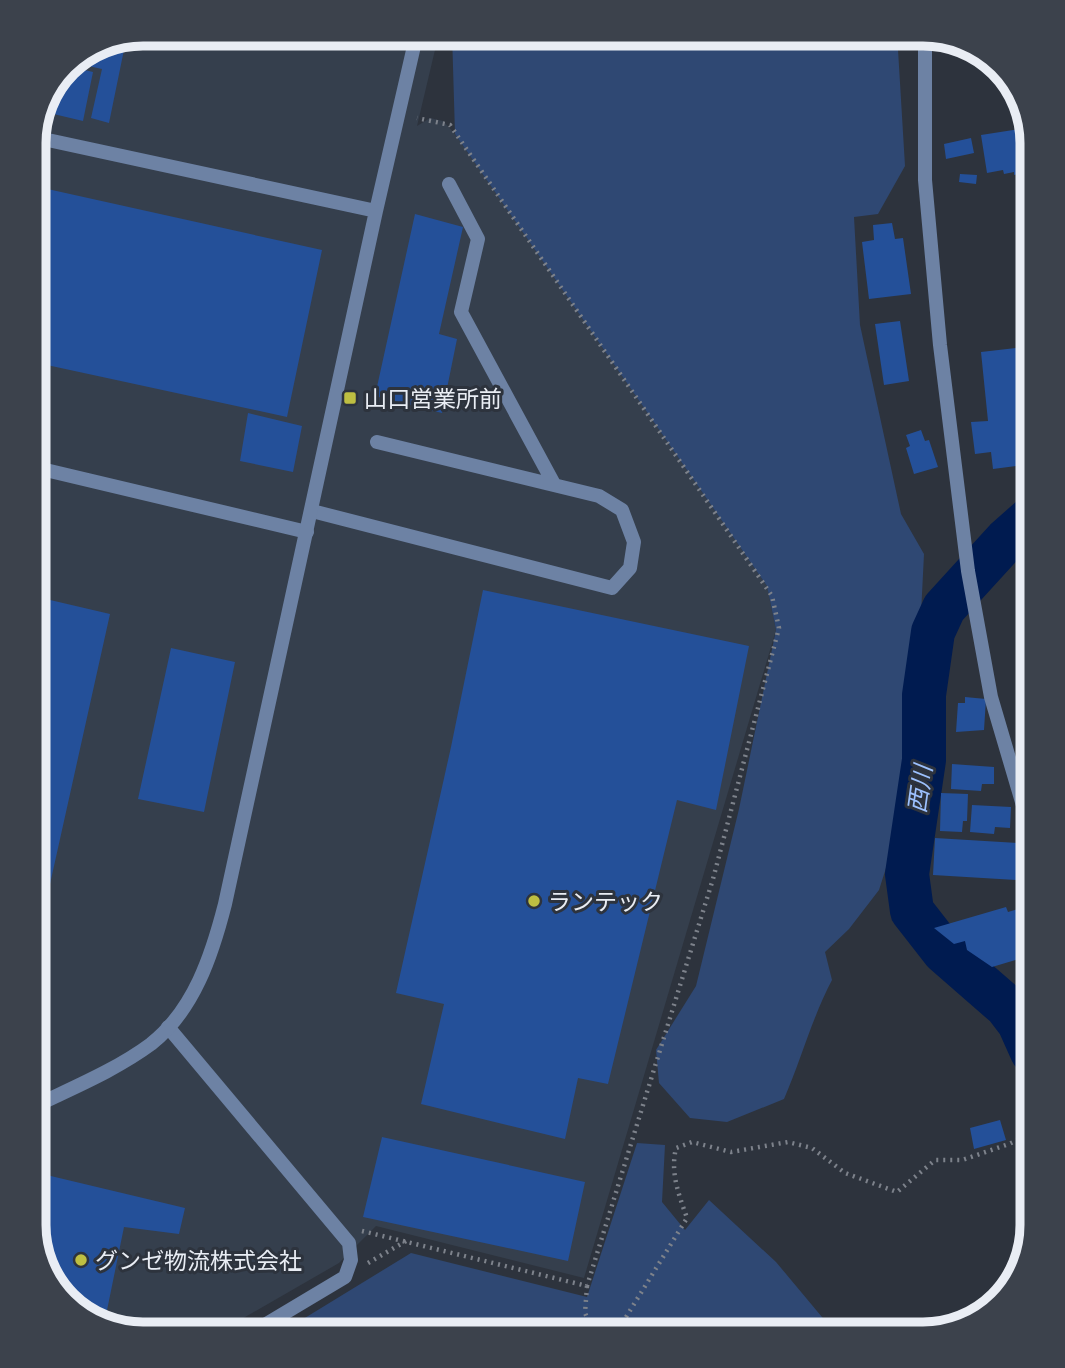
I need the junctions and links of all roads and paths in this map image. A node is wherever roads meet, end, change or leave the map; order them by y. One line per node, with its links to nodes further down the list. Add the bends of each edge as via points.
1 (414, 46): 6 (street)
2 (925, 46): 12 (street, via 925,180 968,571 991,697)
3 (417, 118): 19 (path, via 450,125 772,596 779,628 713,879)
4 (46, 140): 6 (street)
5 (449, 184): 9 (street, via 478,239 461,312)
6 (376, 211): 10 (street)
7 (377, 442): 9 (street)
8 (46, 470): 11 (street)
9 (554, 485): 10 (street, via 599,496 622,510 634,542 630,568 612,588)
10 (312, 511): 11 (street)
11 (307, 532): 13 (street, via 216,938 204,973)
12 (1020, 795)
13 (168, 1027): 14 (street, via 132,1056); 16 (street)
14 (46, 1100)
15 (1020, 1139): 22 (path, via 962,1160 935,1160 897,1192 845,1173 812,1148 788,1142 731,1152 692,1142 676,1148 676,1188 687,1218)
16 (334, 1226): 17 (path); 18 (street, via 349,1244 351,1260)
17 (406, 1240): 18 (path); 19 (path)
18 (345, 1277): 20 (street)
19 (587, 1286): 21 (path, via 585,1313)
20 (270, 1322)
21 (589, 1322)
22 (623, 1322)

